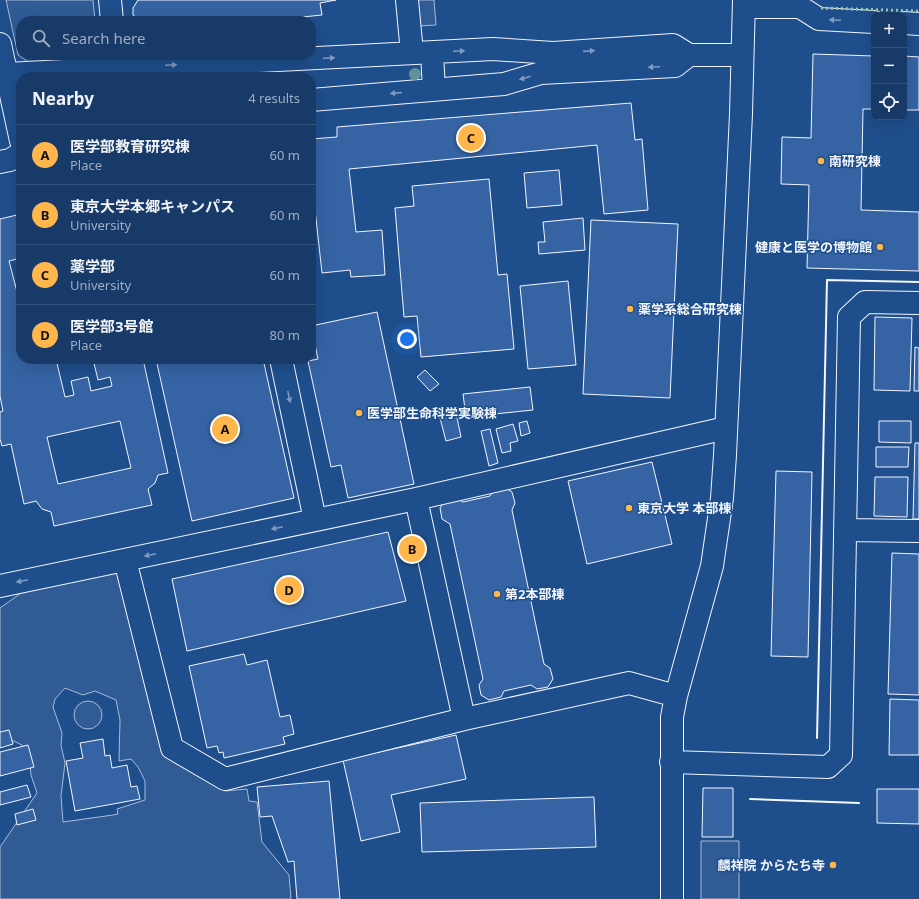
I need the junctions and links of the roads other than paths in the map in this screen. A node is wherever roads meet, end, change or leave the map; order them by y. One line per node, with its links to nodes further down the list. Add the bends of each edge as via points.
1 (110, 0): 5 (street)
2 (407, 0): 10 (street)
3 (744, 3): 4 (street); 12 (street)
4 (805, 4): 6 (street, one-way to 4, via 819,19)
5 (112, 16)
6 (871, 22)
7 (907, 23): 8 (street)
8 (919, 24)
9 (0, 44): 18 (street)
10 (422, 53): 11 (street, one-way to 11, via 493,49 553,53 674,45); 14 (street, one-way to 10); 19 (street)
11 (689, 55): 12 (street); 19 (street, one-way to 19, via 675,66 541,73 504,84)
12 (742, 55): 26 (street)
13 (116, 62): 15 (street); 16 (street)
14 (263, 69): 16 (street, one-way to 14)
15 (24, 72)
16 (142, 72)
17 (16, 73): 18 (street)
18 (6, 74): 21 (street)
19 (434, 90): 20 (street, one-way to 20)
20 (316, 100)
21 (16, 119)
22 (16, 156): 23 (street)
23 (0, 162)
24 (919, 303): 29 (street, via 865,302 849,317)
25 (282, 364): 28 (street, one-way to 28)
26 (726, 428): 27 (street); 33 (street, via 722,498 712,566)
27 (416, 499): 28 (street); 34 (street)
28 (315, 520): 31 (street, one-way to 31)
29 (845, 530): 30 (street); 35 (street, via 841,755 828,767)
30 (919, 531)
31 (125, 560): 32 (street, one-way to 32); 34 (street, via 172,748 225,779)
32 (0, 586)
33 (676, 696): 34 (street, via 630,683); 35 (street, via 672,717)
34 (464, 719)
35 (671, 762): 36 (street)
36 (672, 899)

